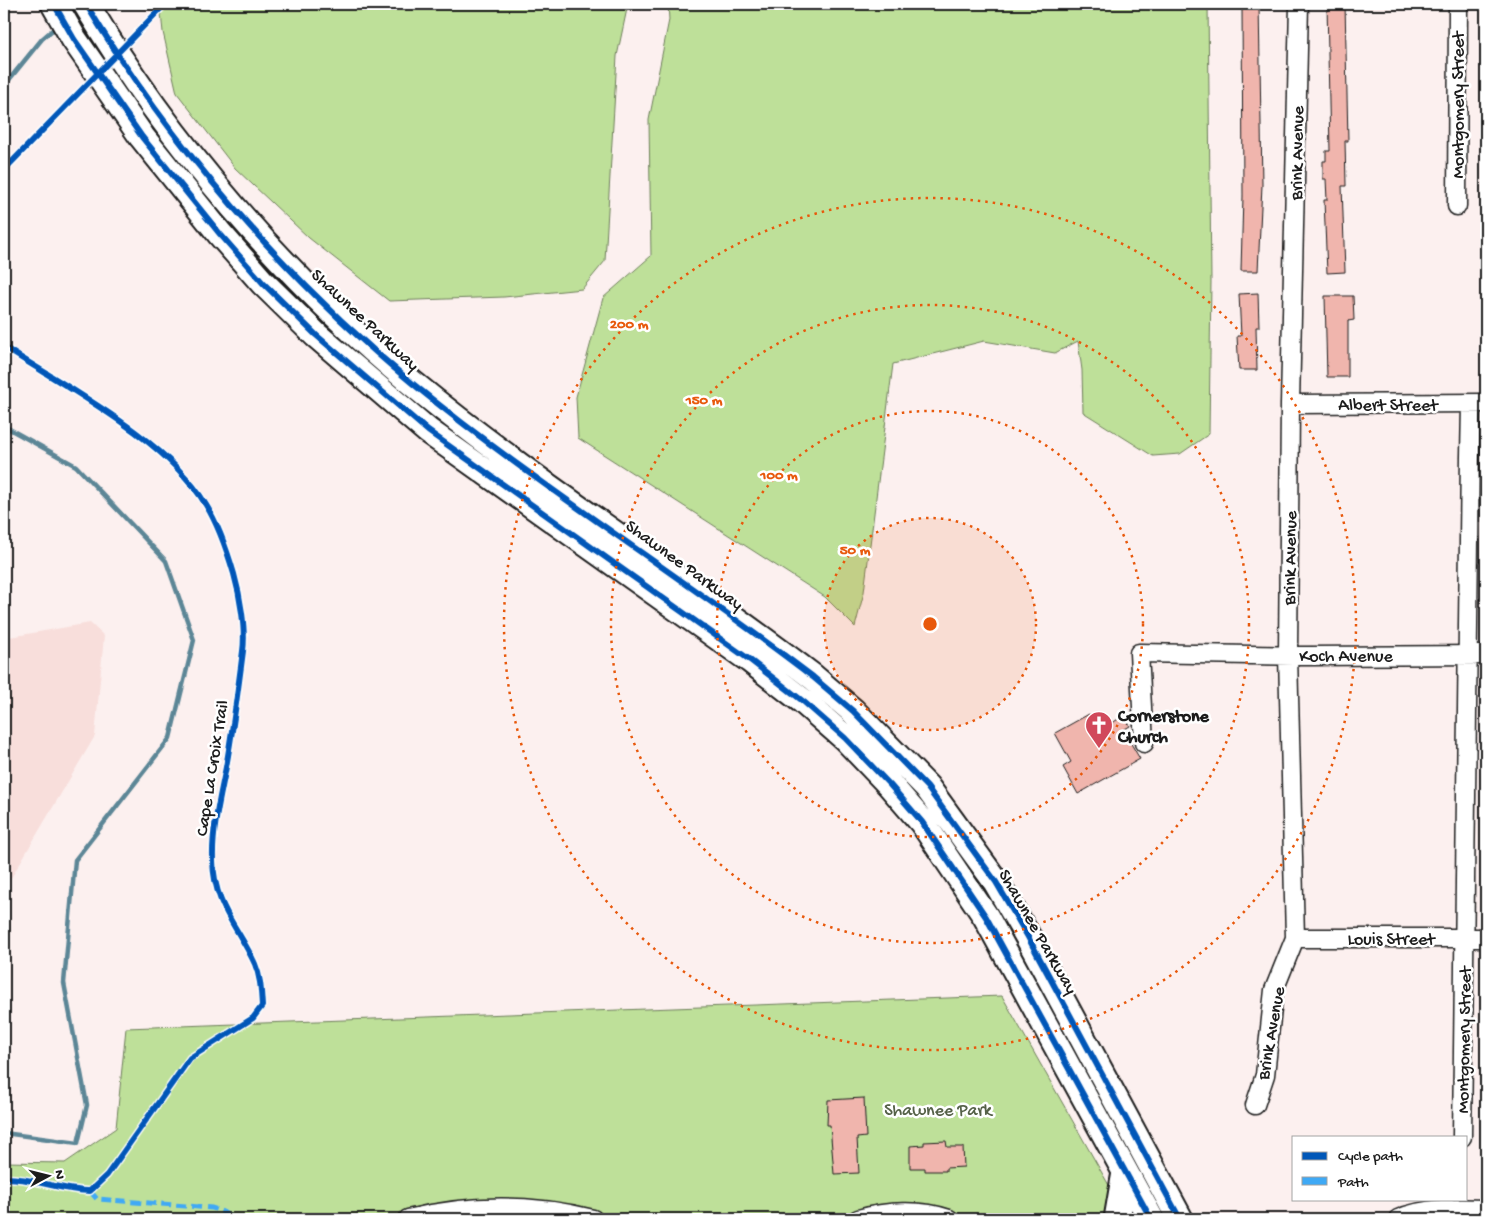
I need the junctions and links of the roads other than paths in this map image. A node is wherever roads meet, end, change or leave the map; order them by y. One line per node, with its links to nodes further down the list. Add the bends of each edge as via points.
1 (54, 4): 17 (highway, via 74,39 142,137 263,283 316,335 428,431 804,702 845,738 890,785 922,822 986,917)
2 (86, 4): 26 (highway, Shawnee Parkway, via 142,89 233,206 321,300 410,381 474,432 813,677 853,711 927,787 996,882)
3 (1299, 4): 7 (street, Brink Avenue)
4 (1458, 4): 5 (street, Montgomery Street)
5 (1457, 206)
6 (1478, 403): 7 (street, Albert Street); 8 (street, Montgomery Street)
7 (1290, 404): 10 (street, Brink Avenue)
8 (1466, 654): 9 (street, Koch Avenue); 10 (street, Koch Avenue); 13 (street, Montgomery Street)
9 (1486, 654)
10 (1288, 655): 11 (street, Koch Avenue, via 1139,653); 12 (street, Brink Avenue)
11 (1144, 743)
12 (1295, 938): 13 (street, Louis Street); 15 (street, Brink Avenue, via 1274,990 1265,1075)
13 (1465, 938): 14 (street, Louis Street); 16 (street, Montgomery Street)
14 (1486, 938)
15 (1255, 1106)
16 (1462, 1136)
17 (1125, 1172): 24 (highway); 25 (highway)
18 (1460, 1204): 19 (street); 27 (street, via 1410,1213)
19 (1486, 1209)
20 (408, 1219): 21 (street, via 448,1211 501,1208 554,1211)
21 (593, 1219)
22 (858, 1219): 23 (street, via 906,1212)
23 (949, 1219)
24 (1117, 1219)
25 (1151, 1219)
26 (1180, 1219)
27 (1398, 1219)

